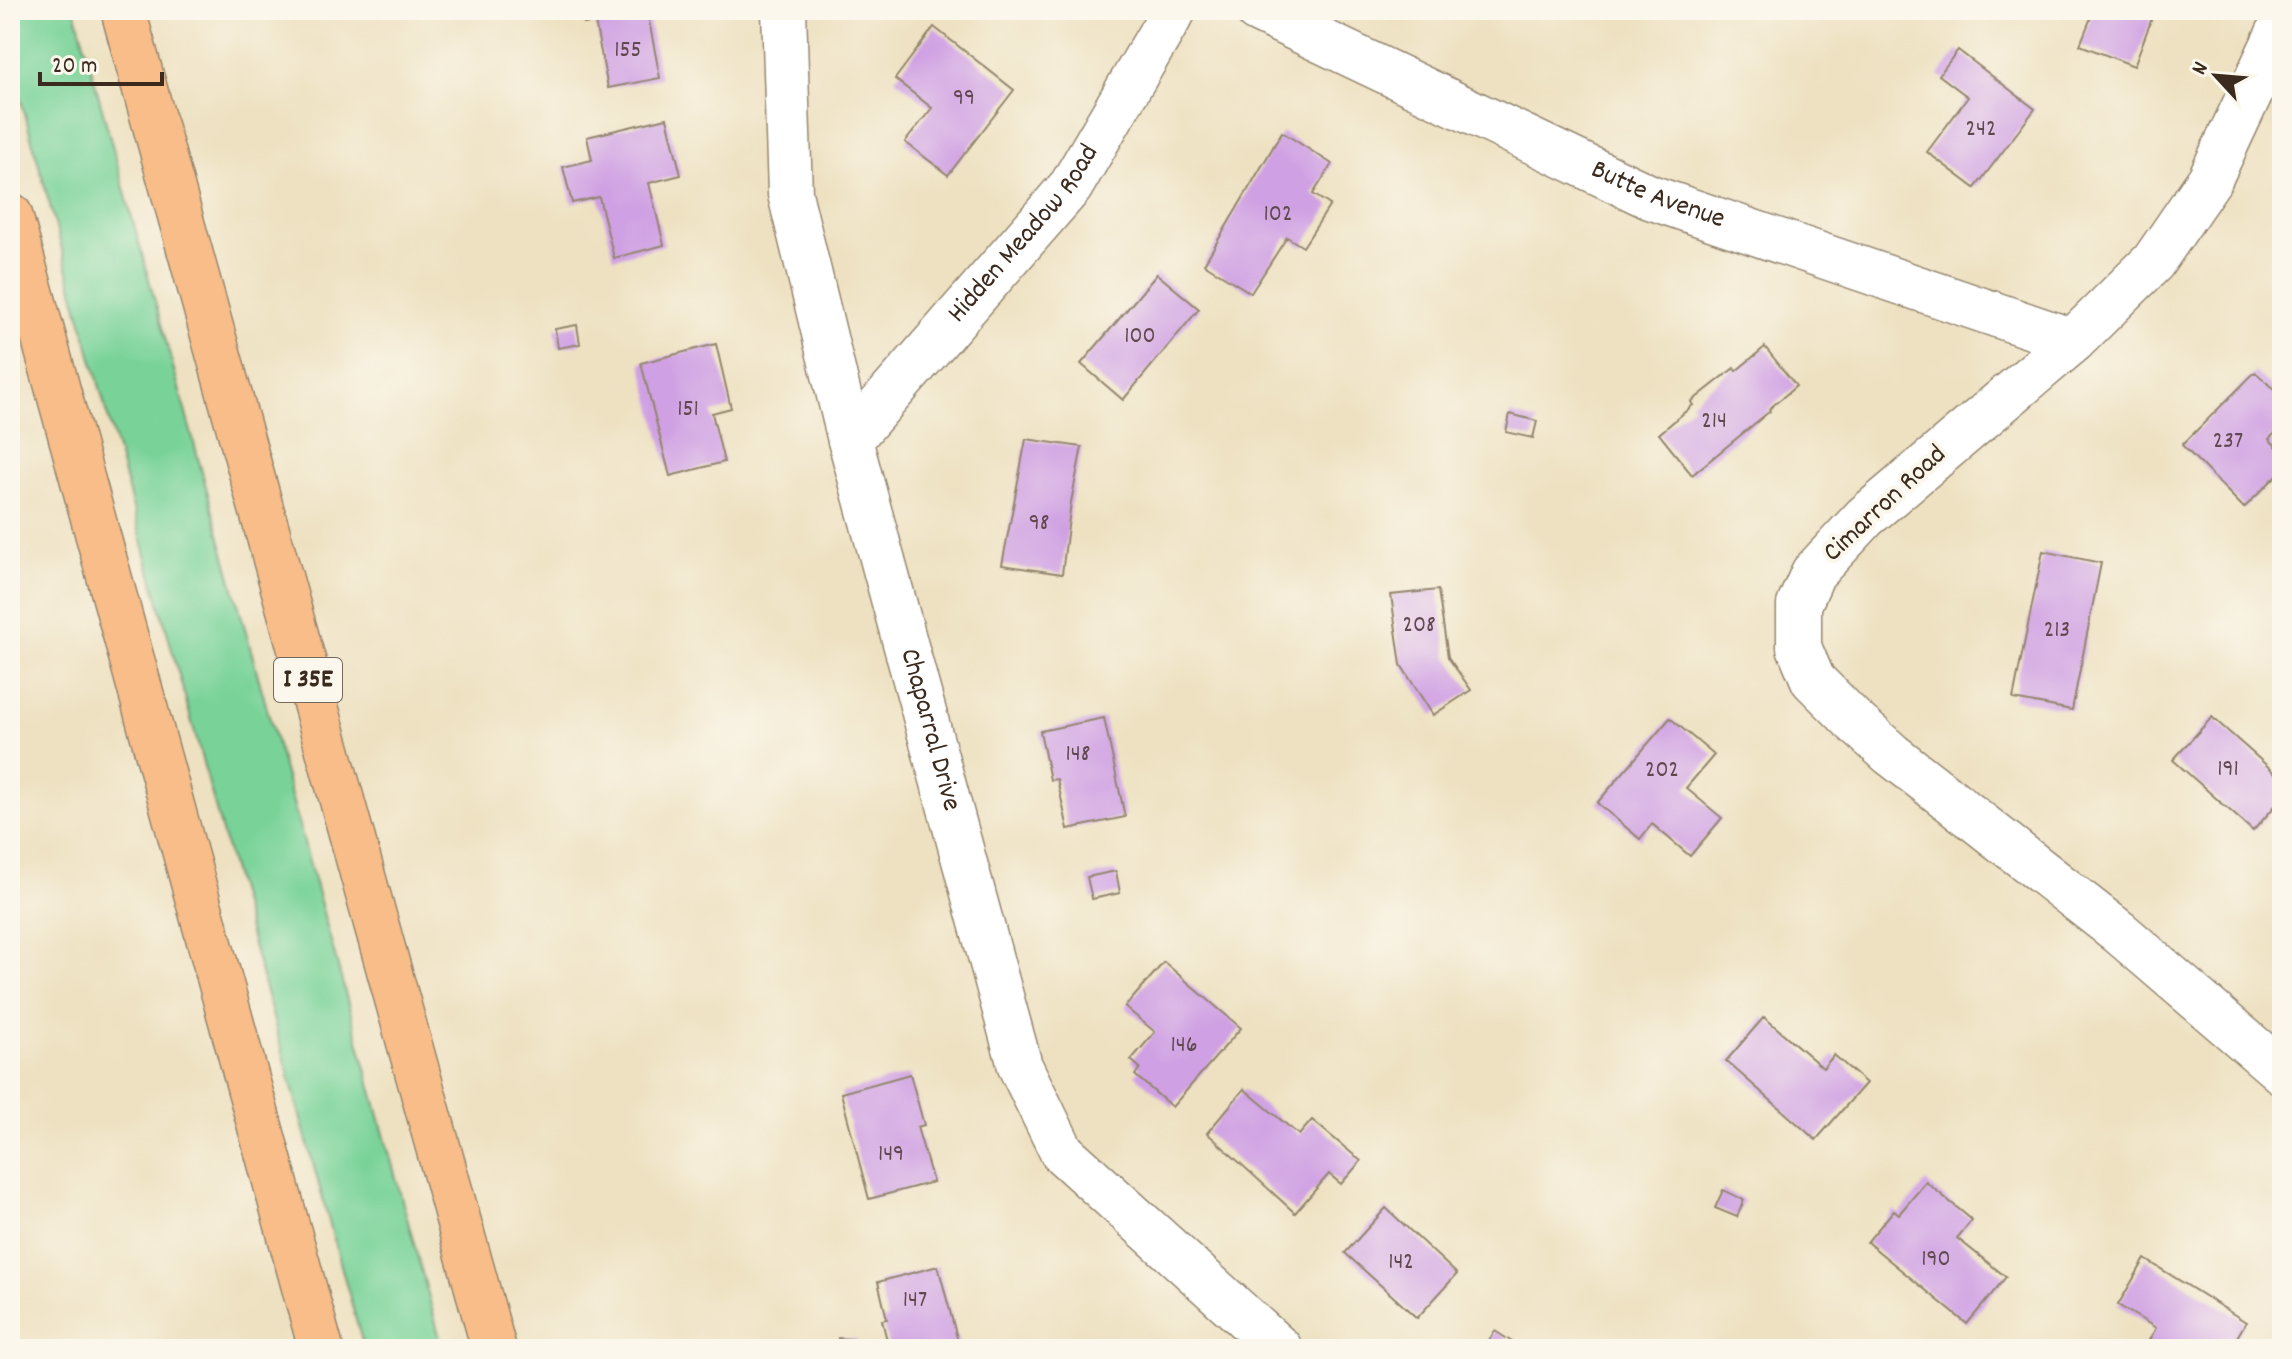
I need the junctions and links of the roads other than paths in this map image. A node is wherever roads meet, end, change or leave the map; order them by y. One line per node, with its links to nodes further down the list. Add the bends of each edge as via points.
1 (123, 10): 11 (highway, I 35E)
2 (784, 10): 8 (street, Chaparral Drive, via 790,194)
3 (1174, 10): 8 (street, Hidden Meadow Road, via 1071,186)
4 (1257, 10): 7 (street, Butte Avenue, via 1650,197)
5 (2282, 25): 7 (street, Cimarron Road, via 2210,179 2153,262)
6 (10, 215): 10 (highway)
7 (2073, 341): 9 (street, Cimarron Road, via 1865,517 1813,573 1799,605 1799,647 1813,680 1891,754 2119,932)
8 (850, 440): 12 (street, Chaparral Drive, via 1020,1066 1062,1152)
9 (2282, 1072)
10 (321, 1349)
11 (494, 1349)
12 (1280, 1349)

